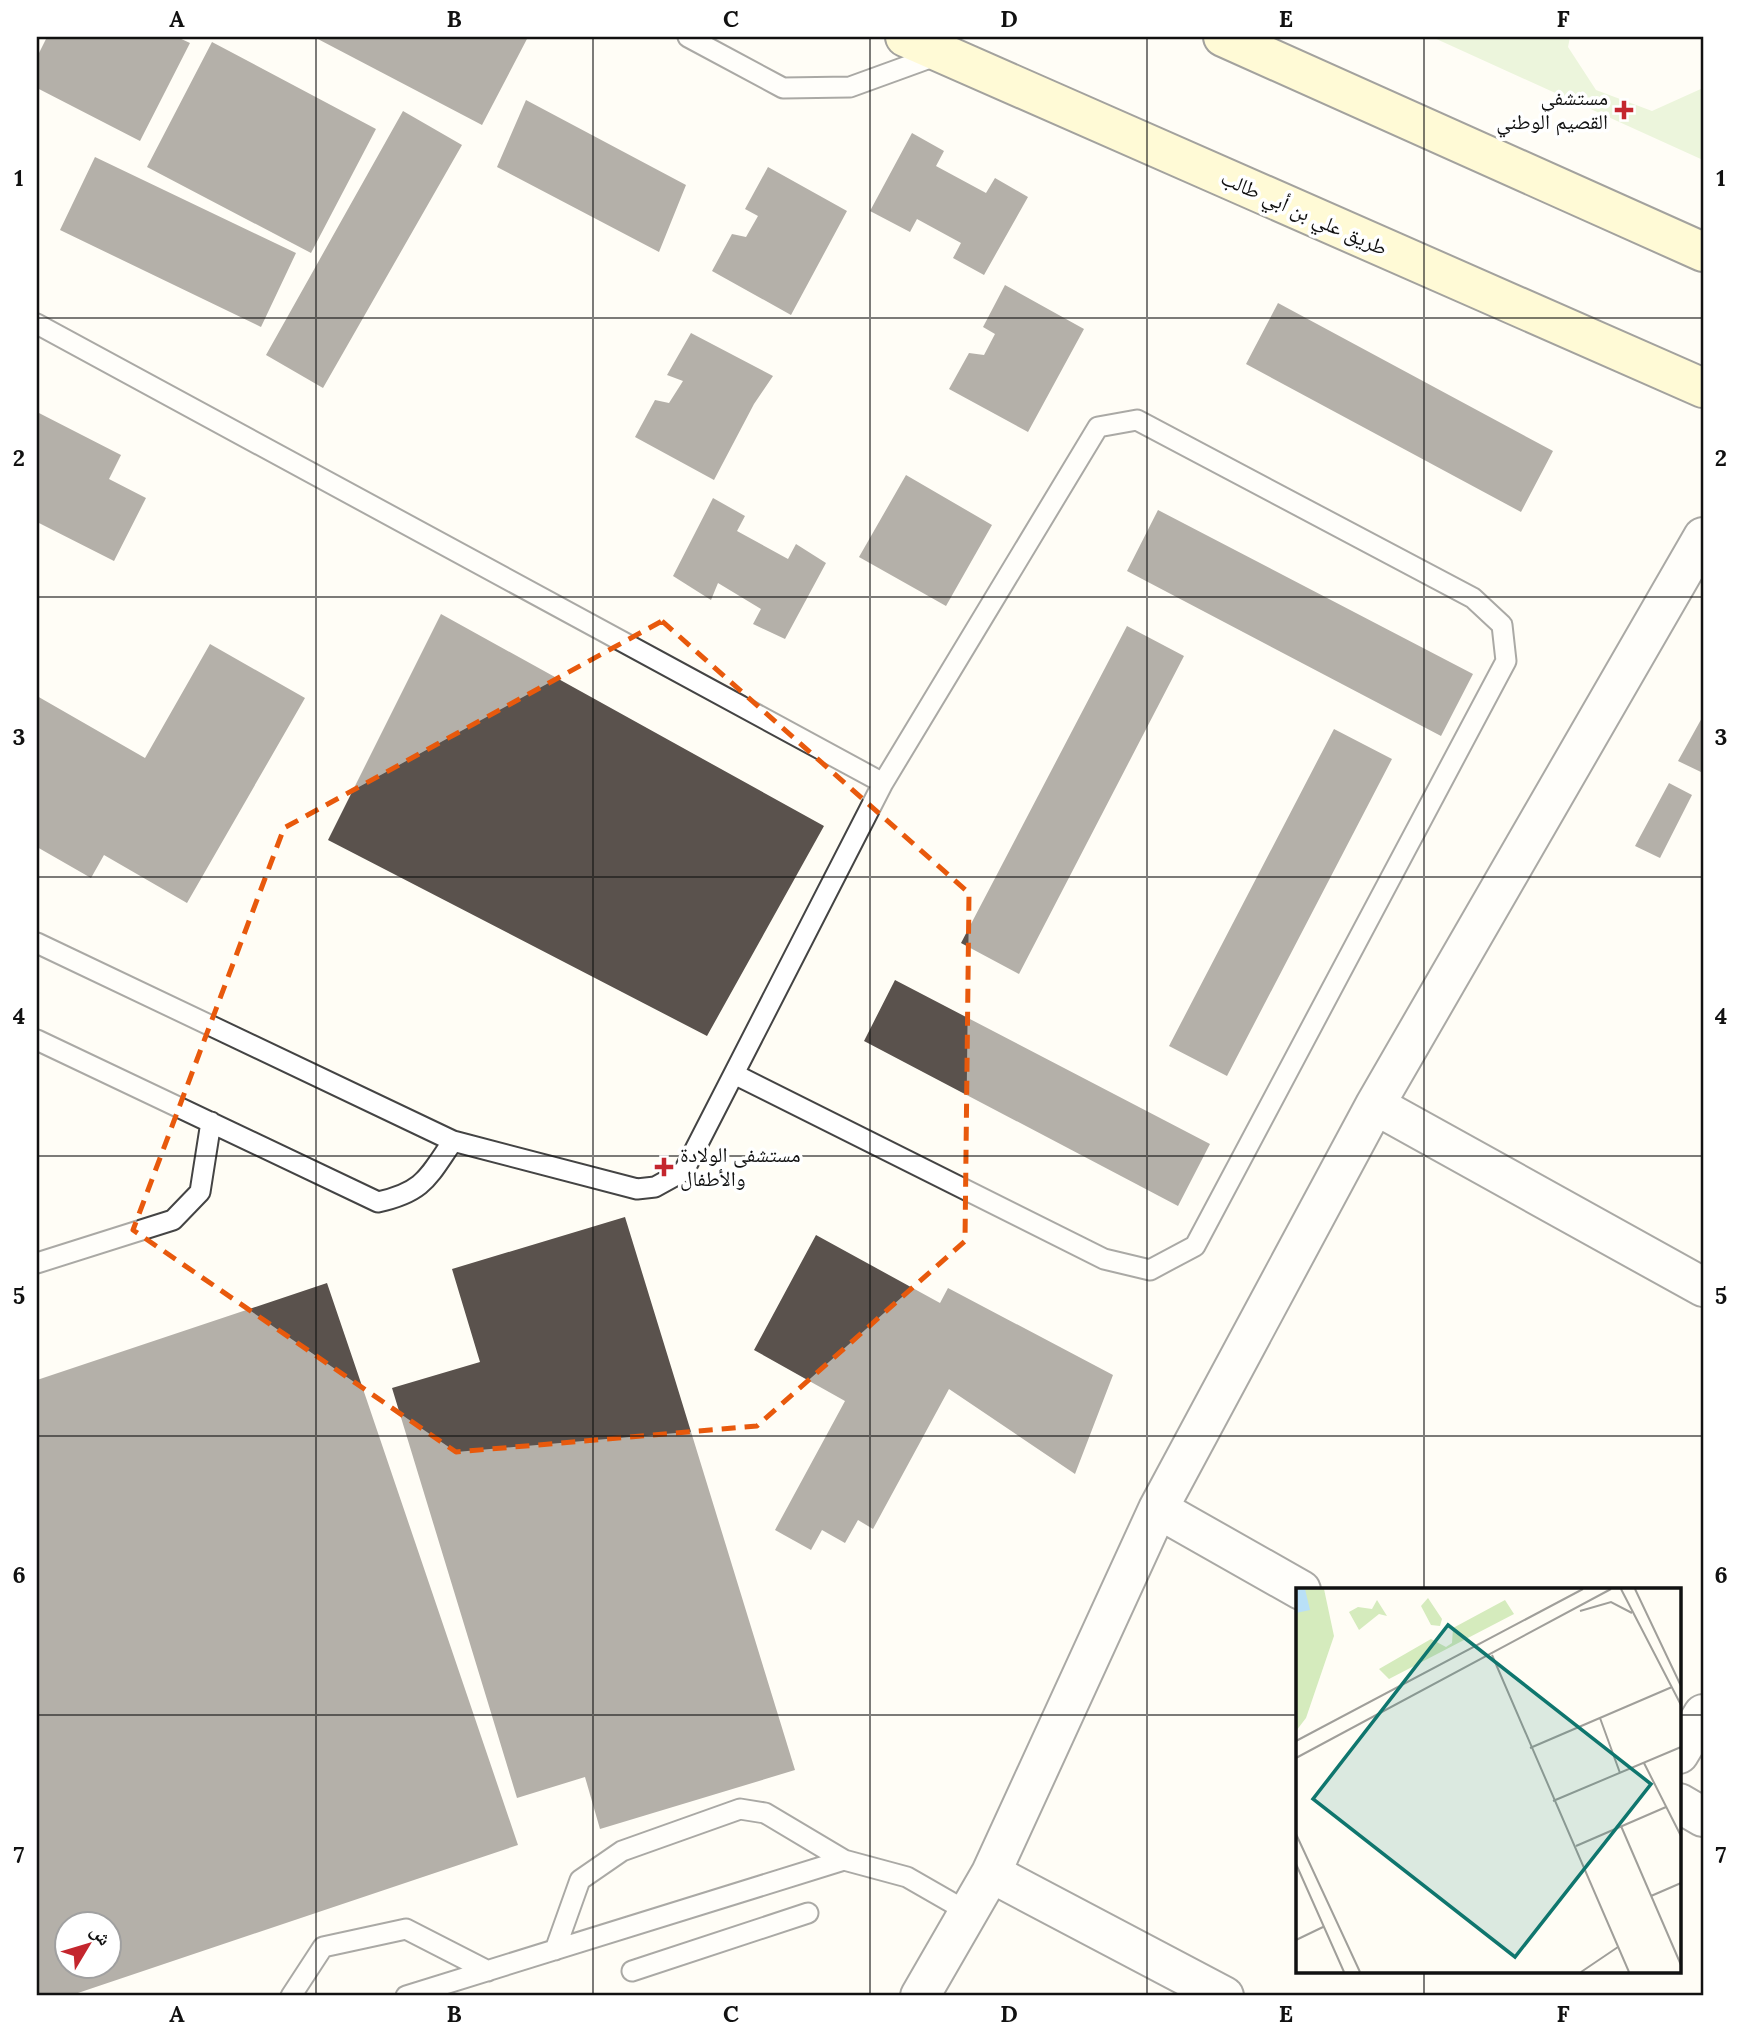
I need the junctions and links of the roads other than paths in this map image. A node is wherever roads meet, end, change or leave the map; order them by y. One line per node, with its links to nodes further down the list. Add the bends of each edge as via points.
1 (688, 37): 4 (lane, via 782,88 850,88)
2 (905, 37): 4 (main road, طريق علي بن أبي طالب)
3 (1223, 37): 5 (main road)
4 (941, 54): 7 (main road, طريق علي بن أبي طالب)
5 (1703, 252)
6 (37, 324): 9 (lane)
7 (1703, 388)
8 (1703, 537): 13 (street)
9 (883, 783): 12 (lane); 12 (lane, via 1098,427 1137,421 1473,598 1502,625 1506,661 1195,1246 1150,1270 1104,1259)
10 (37, 943): 15 (lane)
11 (37, 1041): 14 (lane)
12 (734, 1073): 15 (lane, via 684,1171 656,1187 637,1189)
13 (1375, 1105): 17 (street); 18 (street)
14 (211, 1122): 15 (lane, via 378,1202 403,1197 424,1182); 16 (lane, via 200,1192 173,1220)
15 (453, 1141)
16 (37, 1263)
17 (1703, 1287)
18 (1158, 1509): 19 (street); 25 (street)
19 (1297, 1588)
20 (1703, 1714): 21 (street)
21 (1680, 1752)
22 (1680, 1804): 23 (street)
23 (1703, 1817)
24 (844, 1860): 26 (lane, via 907,1877); 28 (lane); 28 (lane, via 765,1813 740,1809 622,1851 580,1880)
25 (991, 1873): 26 (street); 34 (street)
26 (968, 1912): 33 (street)
27 (808, 1913): 30 (lane)
28 (555, 1950): 29 (lane)
29 (488, 1971): 31 (lane, via 407,1929 323,1947); 32 (lane)
30 (632, 1971)
31 (291, 1996)
32 (405, 1996)
33 (920, 1996)
34 (1224, 1996)

